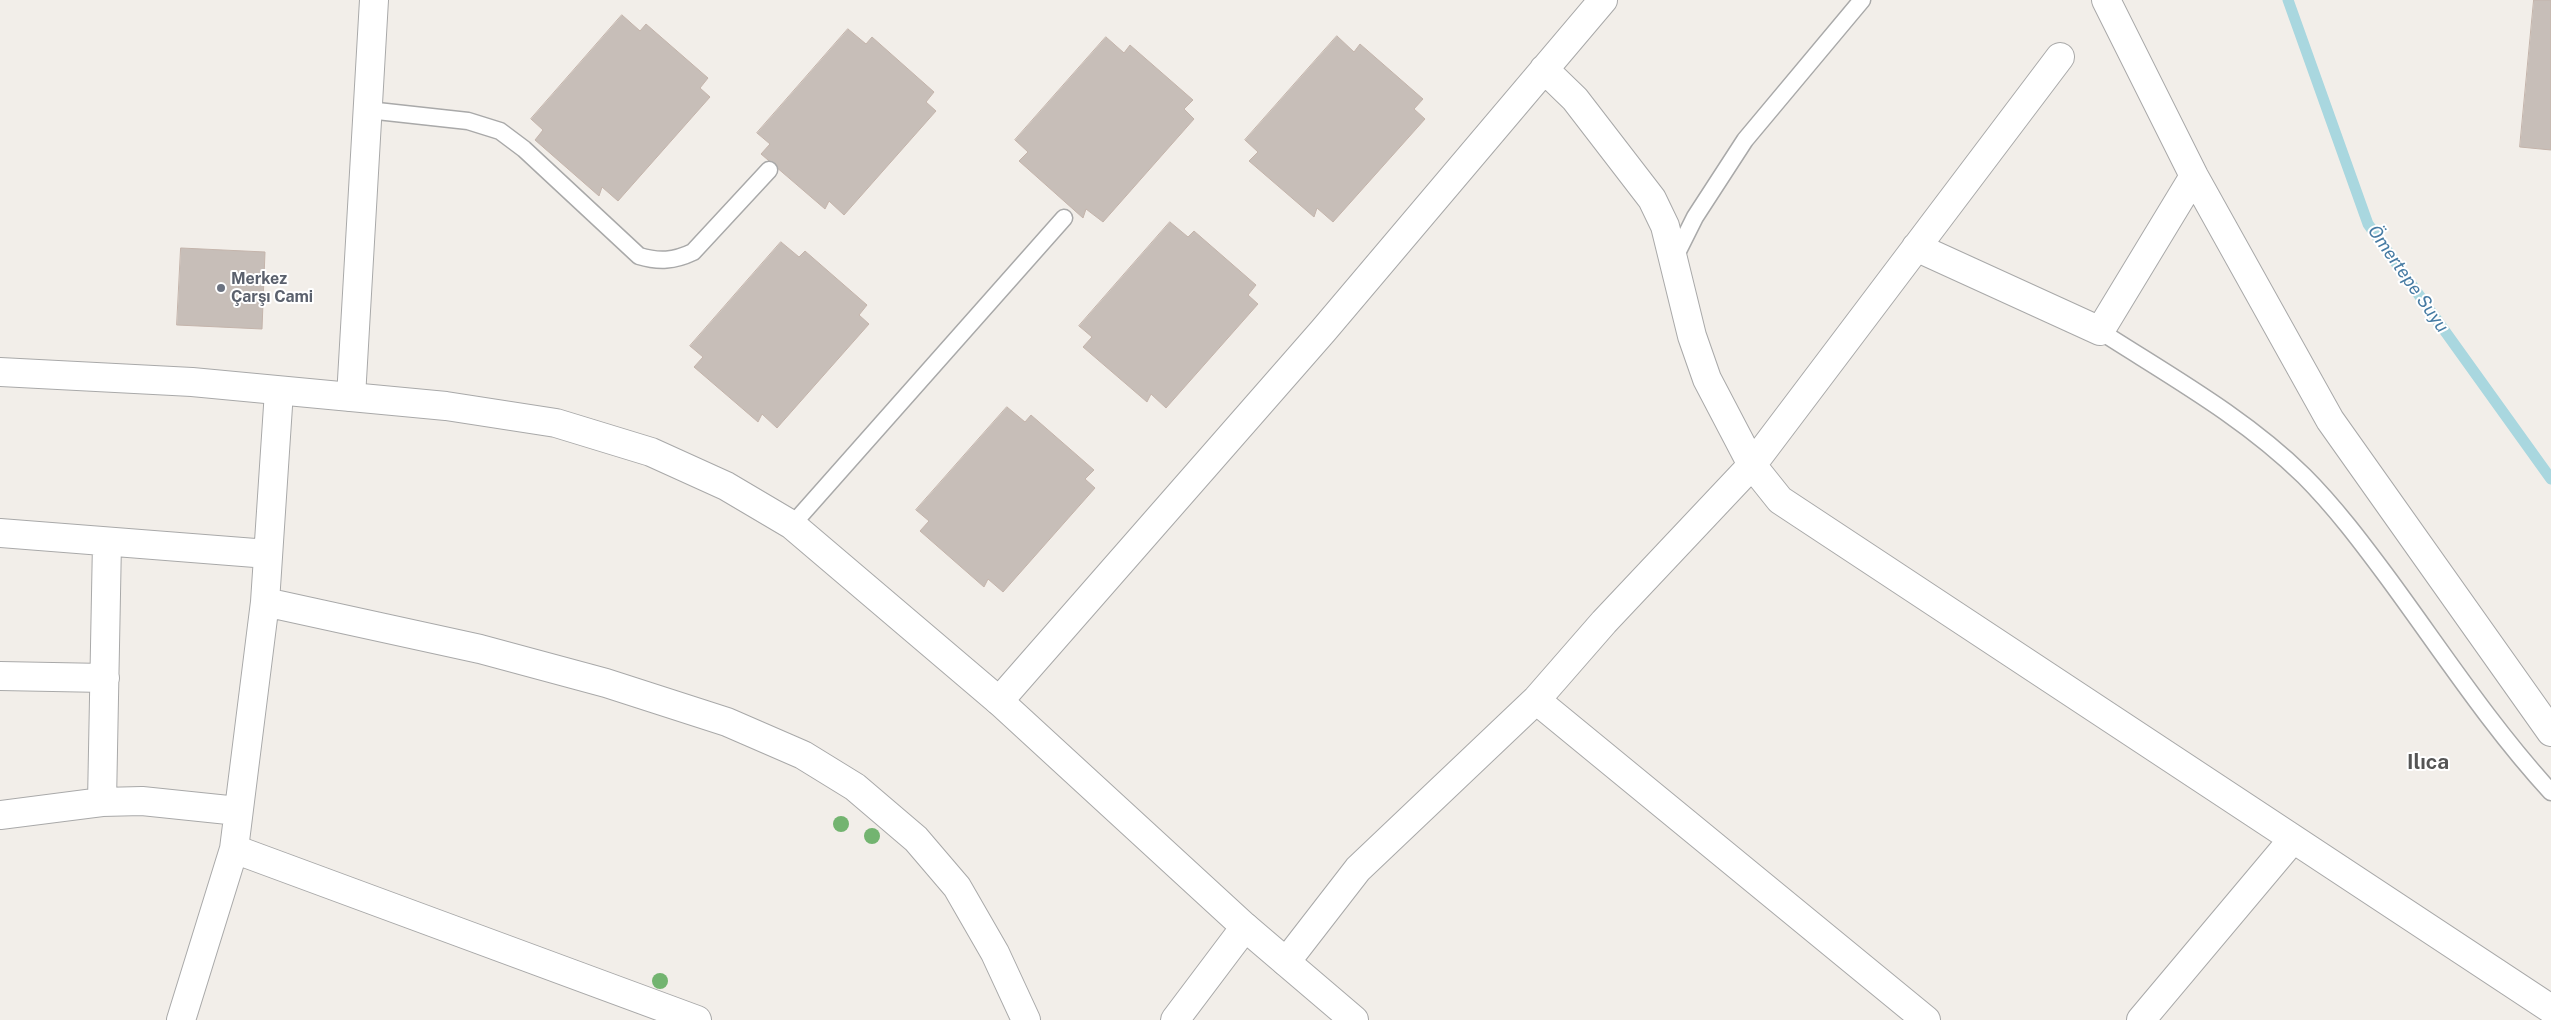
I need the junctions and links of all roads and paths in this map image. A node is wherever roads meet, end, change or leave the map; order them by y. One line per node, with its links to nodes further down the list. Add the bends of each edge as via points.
1 (374, 0): 7 (street)
2 (1603, 0): 6 (street)
3 (1862, 0): 12 (lane, via 1745,140 1695,217)
4 (2106, 0): 9 (street)
5 (2060, 57): 11 (street)
6 (1544, 69): 12 (street, via 1575,99 1652,199 1665,226); 26 (street, via 1329,324)
7 (368, 110): 8 (lane, via 468,121 500,131 524,149 639,256 651,260 680,259 694,252); 16 (street)
8 (769, 170)
9 (2194, 176): 13 (street); 27 (street, via 2330,420)
10 (1064, 218): 18 (lane)
11 (1916, 247): 13 (street); 17 (street)
12 (1674, 259): 17 (street, via 1692,336 1707,379)
13 (2100, 331): 28 (lane, via 2244,425 2304,476 2356,536 2508,741)
14 (0, 372): 15 (street, via 192,382)
15 (280, 391): 16 (street); 21 (street)
16 (351, 397): 18 (street, via 446,406 556,423 651,452 726,486)
17 (1752, 465): 25 (street, via 1604,622); 32 (street, via 1780,500)
18 (792, 525): 26 (street)
19 (0, 533): 20 (street)
20 (107, 542): 21 (street); 24 (street)
21 (268, 554): 22 (street)
22 (265, 602): 30 (street); 39 (street, via 480,649 606,682 726,722 803,755 855,786 916,839 956,887 995,953)
23 (0, 676): 24 (street)
24 (104, 678): 29 (street)
25 (1536, 700): 35 (street, via 1358,869); 42 (street)
26 (999, 701): 34 (street)
27 (2551, 732)
28 (2551, 792)
29 (102, 802): 30 (street, via 142,802); 31 (street)
30 (238, 811): 33 (street)
31 (0, 815)
32 (2293, 839): 36 (street); 43 (street)
33 (234, 849): 37 (street); 38 (street)
34 (1244, 927): 35 (street); 40 (street)
35 (1286, 962): 41 (street)
36 (2551, 1009)
37 (181, 1020)
38 (697, 1020)
39 (1026, 1020)
40 (1175, 1020)
41 (1354, 1020)
42 (1926, 1020)
43 (2141, 1020)

